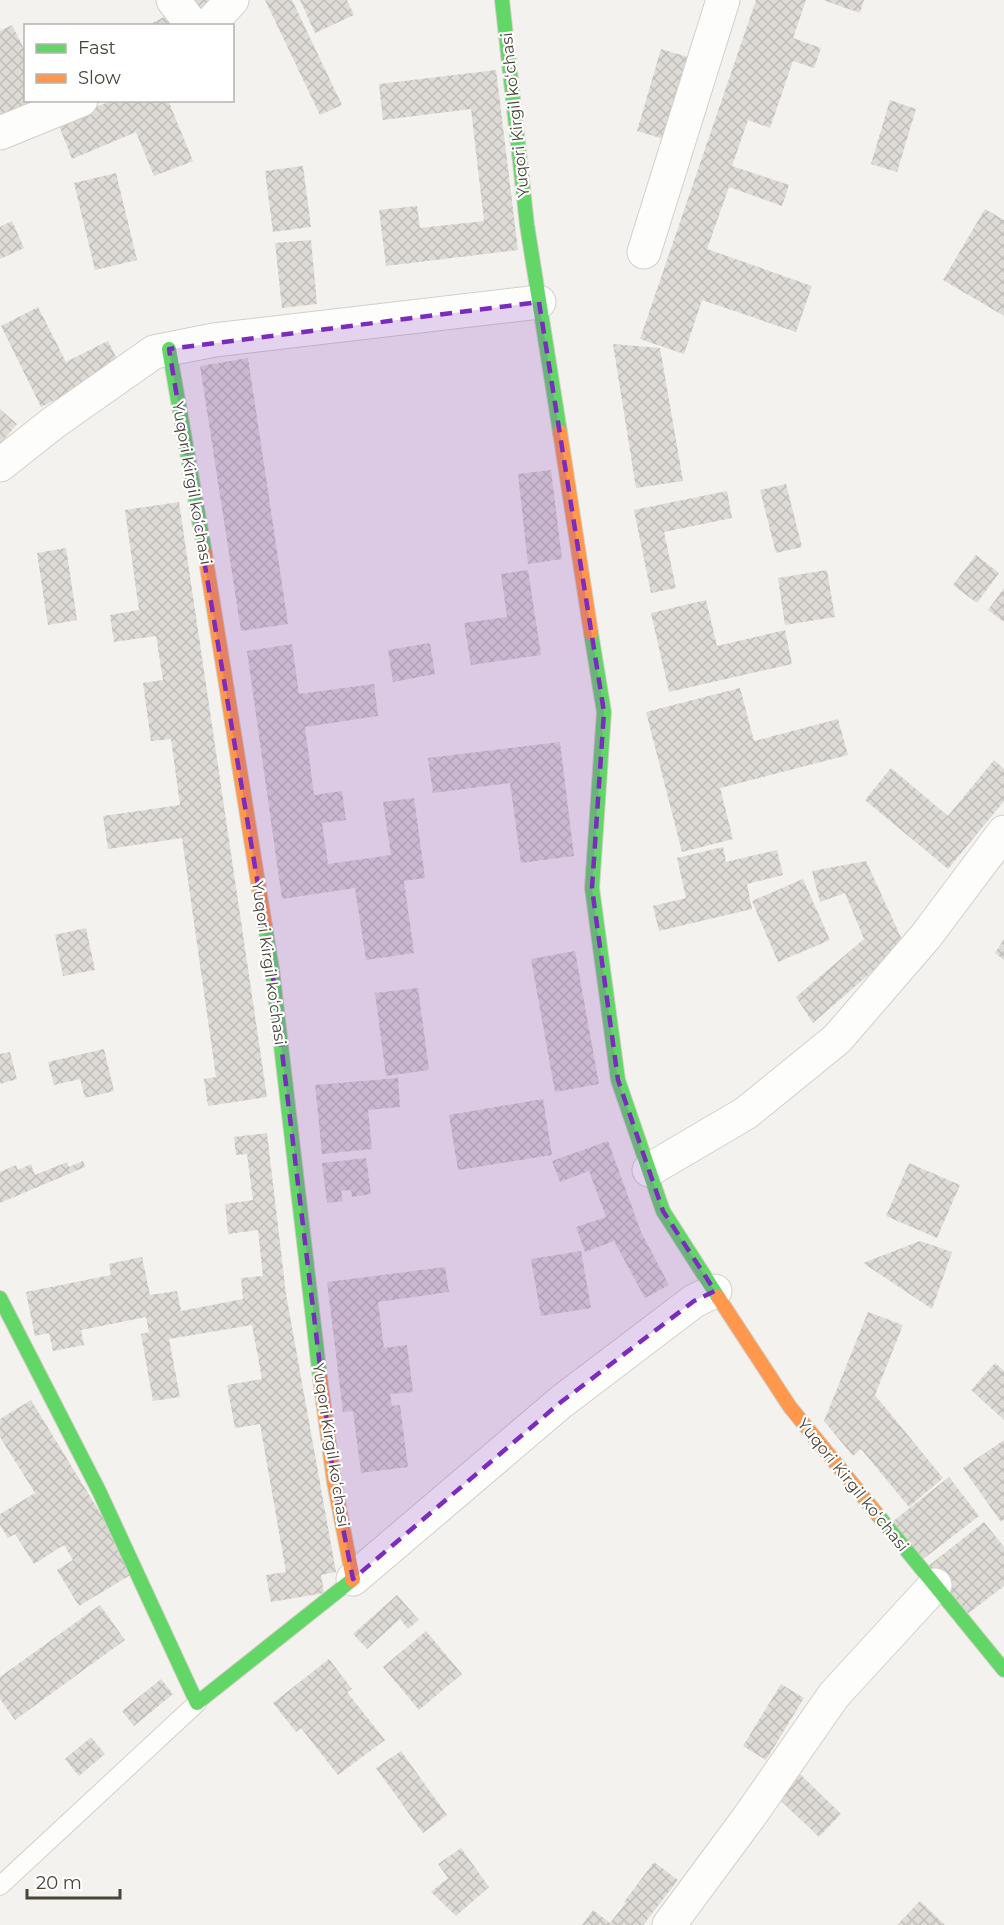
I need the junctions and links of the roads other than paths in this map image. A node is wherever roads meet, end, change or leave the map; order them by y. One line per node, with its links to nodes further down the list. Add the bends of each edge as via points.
1 (173, 0): 5 (street)
2 (232, 0): 6 (street)
3 (502, 0): 10 (street, Yuqori Kirgil koʻchasi)
4 (723, 0): 9 (street)
5 (191, 24)
6 (210, 24)
7 (76, 102): 8 (street)
8 (0, 134)
9 (644, 252)
10 (540, 302): 11 (street, via 225,338); 14 (street, Yuqori Kirgil koʻchasi, via 604,712 592,888 618,1080)
11 (169, 349): 12 (street, via 154,352); 17 (street, Yuqori Kirgil koʻchasi, via 272,969 334,1482)
12 (0, 465)
13 (1004, 832): 14 (street, via 926,936 837,1040 746,1113)
14 (649, 1170): 15 (street, Yuqori Kirgil koʻchasi, via 663,1211)
15 (715, 1291): 17 (street, via 694,1301 561,1402); 18 (street, Yuqori Kirgil koʻchasi, via 790,1407)
16 (0, 1298): 20 (street, via 99,1491)
17 (353, 1579): 20 (street)
18 (935, 1585): 19 (street, Yuqori Kirgil koʻchasi); 22 (street, via 834,1695)
19 (1004, 1670)
20 (197, 1703): 21 (lane)
21 (0, 1886)
22 (669, 1925)

